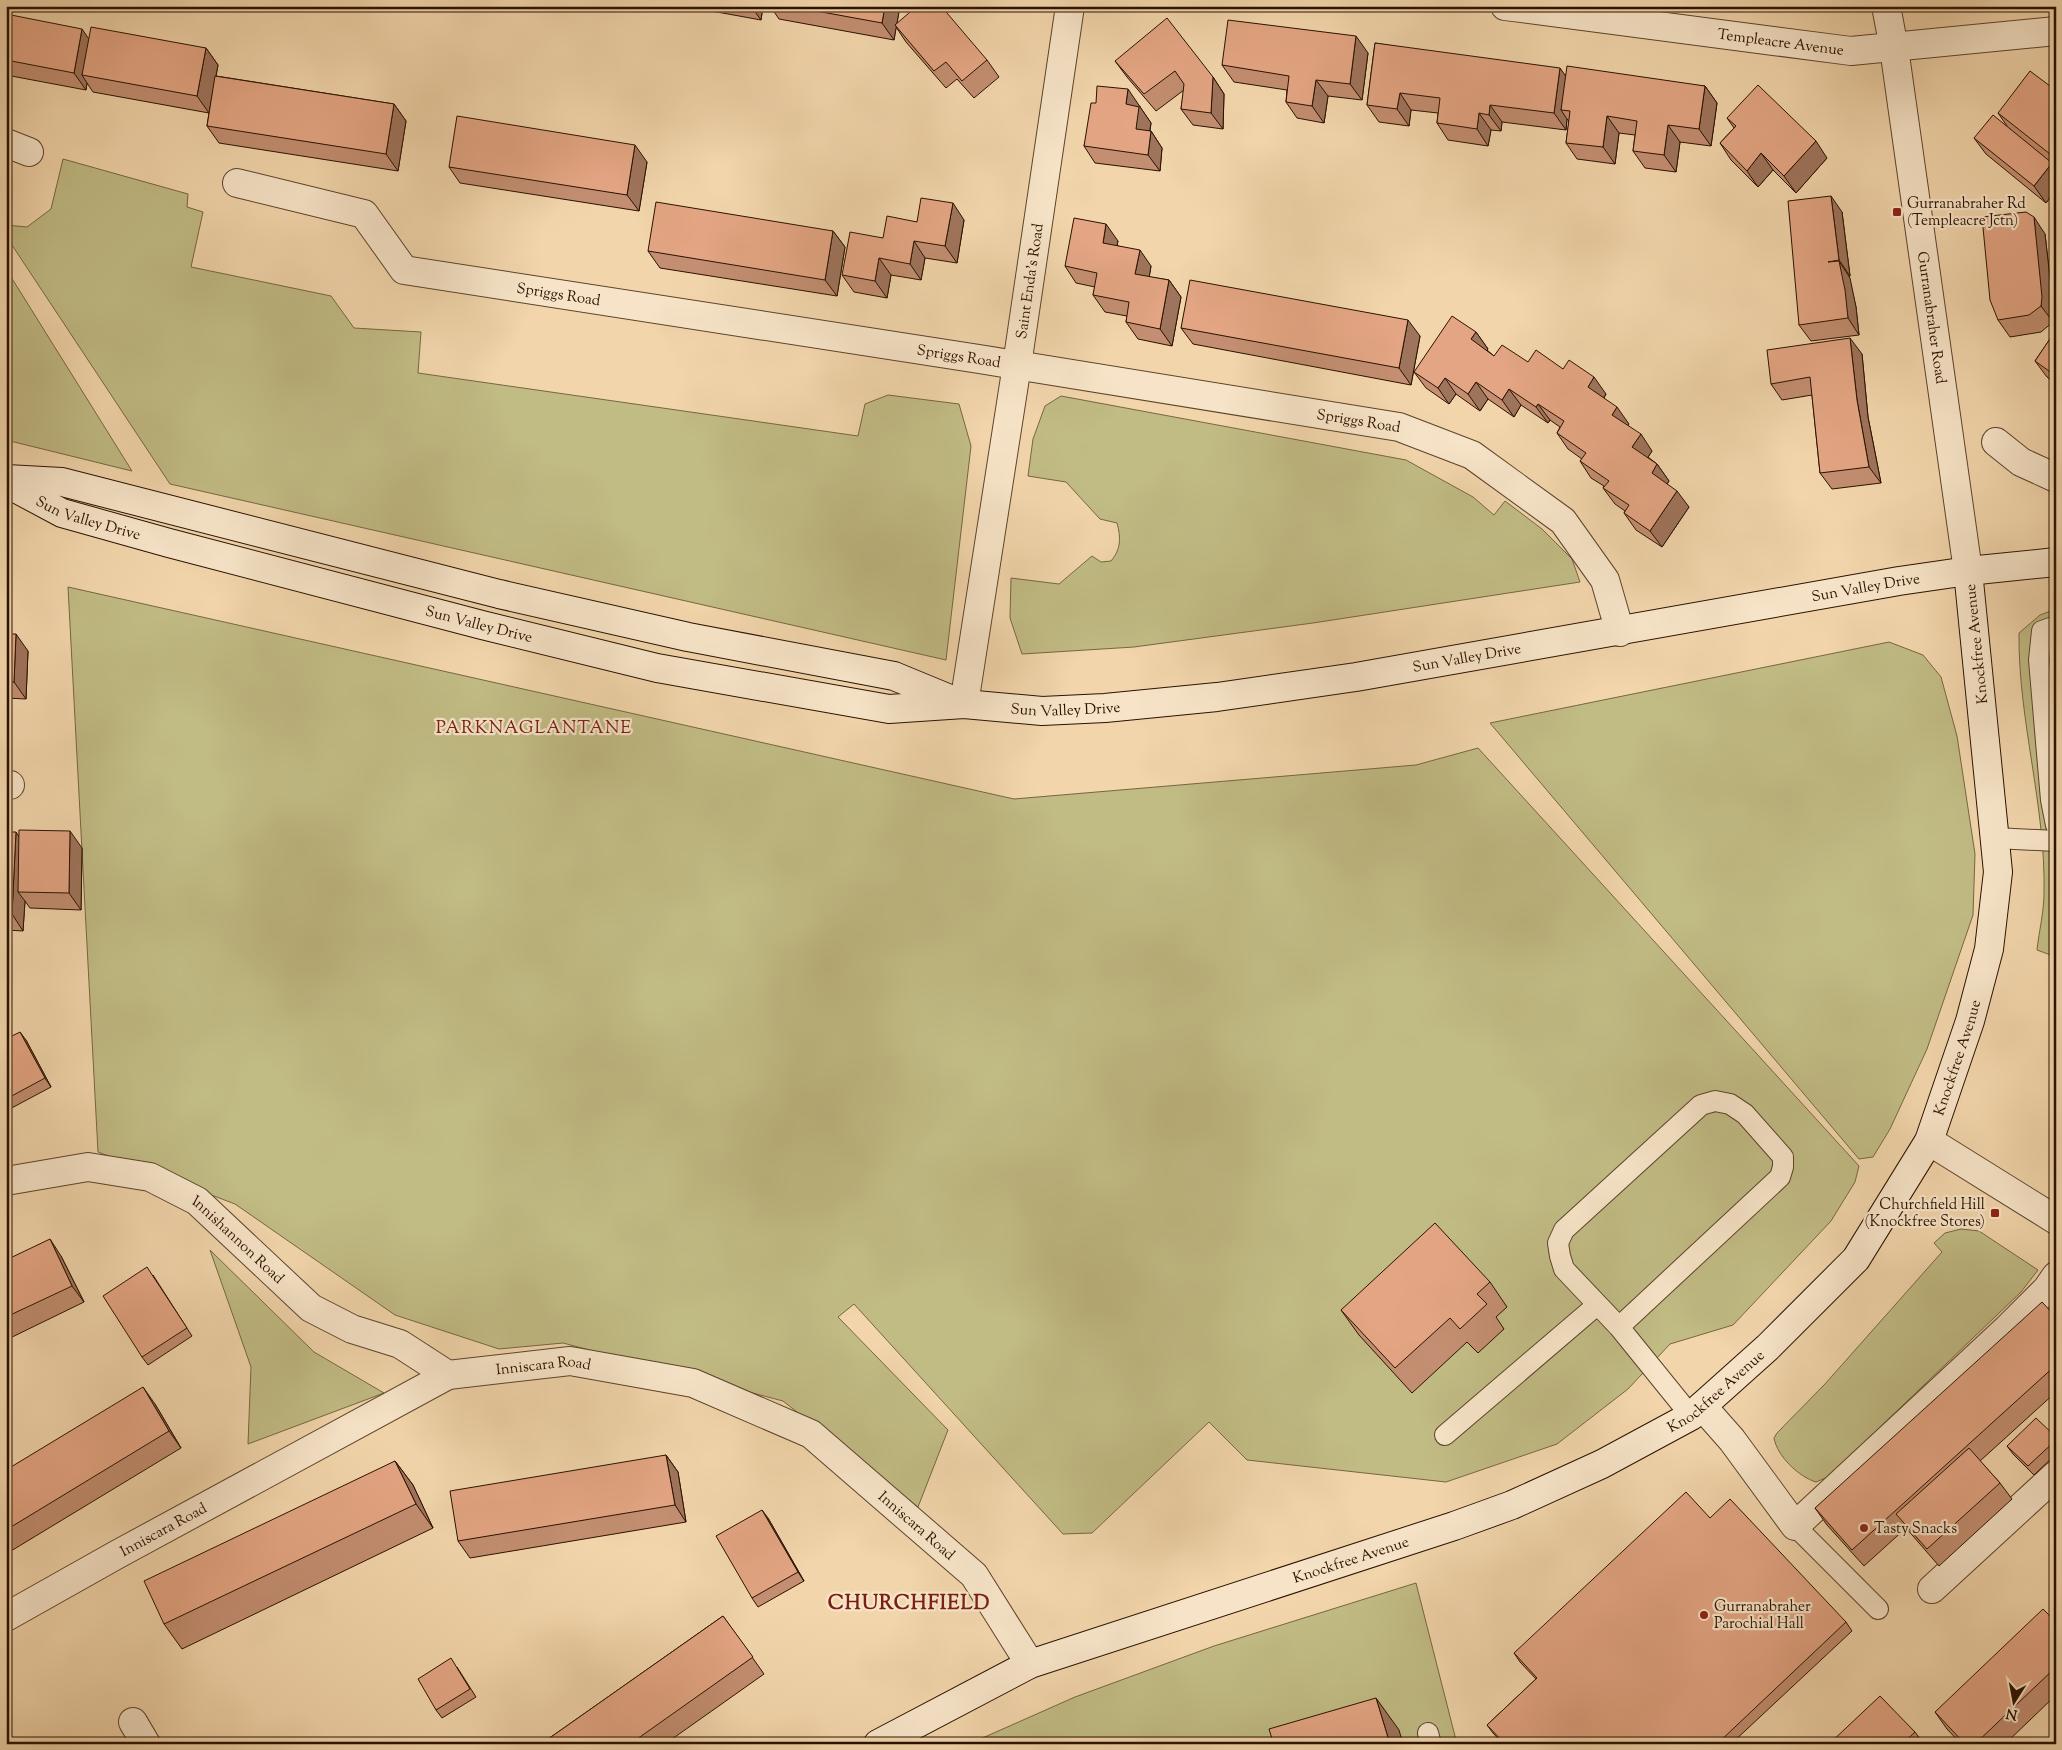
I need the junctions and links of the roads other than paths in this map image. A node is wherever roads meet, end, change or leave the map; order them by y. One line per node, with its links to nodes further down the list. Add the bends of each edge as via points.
1 (1070, 6): 7 (street, Saint Enda's Road)
2 (1505, 6): 5 (street, Templeacre Avenue, via 1852,51)
3 (1886, 6): 5 (street, Gurranabraher Road)
4 (2056, 32): 5 (street, Templeacre Avenue)
5 (1894, 48): 13 (street, Gurranabraher Road)
6 (237, 183): 7 (street, Spriggs Road, via 364,214 404,270)
7 (1017, 365): 16 (street, Spriggs Road, via 1399,427 1472,455 1563,522 1605,580); 19 (street, Saint Enda's Road)
8 (1996, 442): 10 (street, via 2021,462)
9 (6, 478): 14 (street, Sun Valley Drive, via 62,482)
10 (2056, 478)
11 (6, 483): 17 (street, Sun Valley Drive, via 62,513)
12 (2056, 562): 13 (street, Sun Valley Drive)
13 (1968, 571): 16 (street, Sun Valley Drive); 21 (street, Knockfree Avenue)
14 (528, 600): 17 (street); 19 (street, Sun Valley Drive, via 688,637 894,676)
15 (2056, 626): 18 (lane, via 2042,631)
16 (1620, 632): 19 (street, Sun Valley Drive, via 1217,697 1042,711)
17 (520, 634): 19 (street, Sun Valley Drive, via 657,668 889,709)
18 (2047, 663): 20 (lane, via 2051,800)
19 (964, 704)
20 (2056, 824)
21 (1995, 838): 22 (lane); 23 (street, Knockfree Avenue, via 1998,872 1989,949 1970,1021)
22 (2056, 841)
23 (1929, 1141): 25 (street); 30 (street, Knockfree Avenue, via 1856,1258 1768,1347)
24 (6, 1181): 29 (street, Innishannon Road, via 88,1167 150,1177 197,1201 312,1308 352,1329 400,1344)
25 (2056, 1220)
26 (2056, 1276): 33 (street, via 2021,1316)
27 (1597, 1305): 28 (lane); 28 (lane, via 1564,1269 1558,1243 1564,1230 1701,1105 1715,1101 1730,1104 1745,1114 1783,1157 1784,1167 1780,1176); 31 (lane)
28 (1619, 1327): 30 (lane)
29 (448, 1375): 36 (street, Inniscara Road); 37 (street, Inniscara Road, via 570,1361 694,1383 811,1434 974,1575)
30 (1696, 1411): 33 (street, via 1732,1440); 37 (street, Knockfree Avenue, via 1602,1464 1512,1505)
31 (1445, 1435)
32 (2056, 1475): 34 (street)
33 (1795, 1526): 35 (lane)
34 (1932, 1589)
35 (1878, 1609)
36 (6, 1617)
37 (1030, 1664): 38 (street, Knockfree Avenue)
38 (905, 1737): 39 (street, Knockfree Avenue)
39 (878, 1744)

